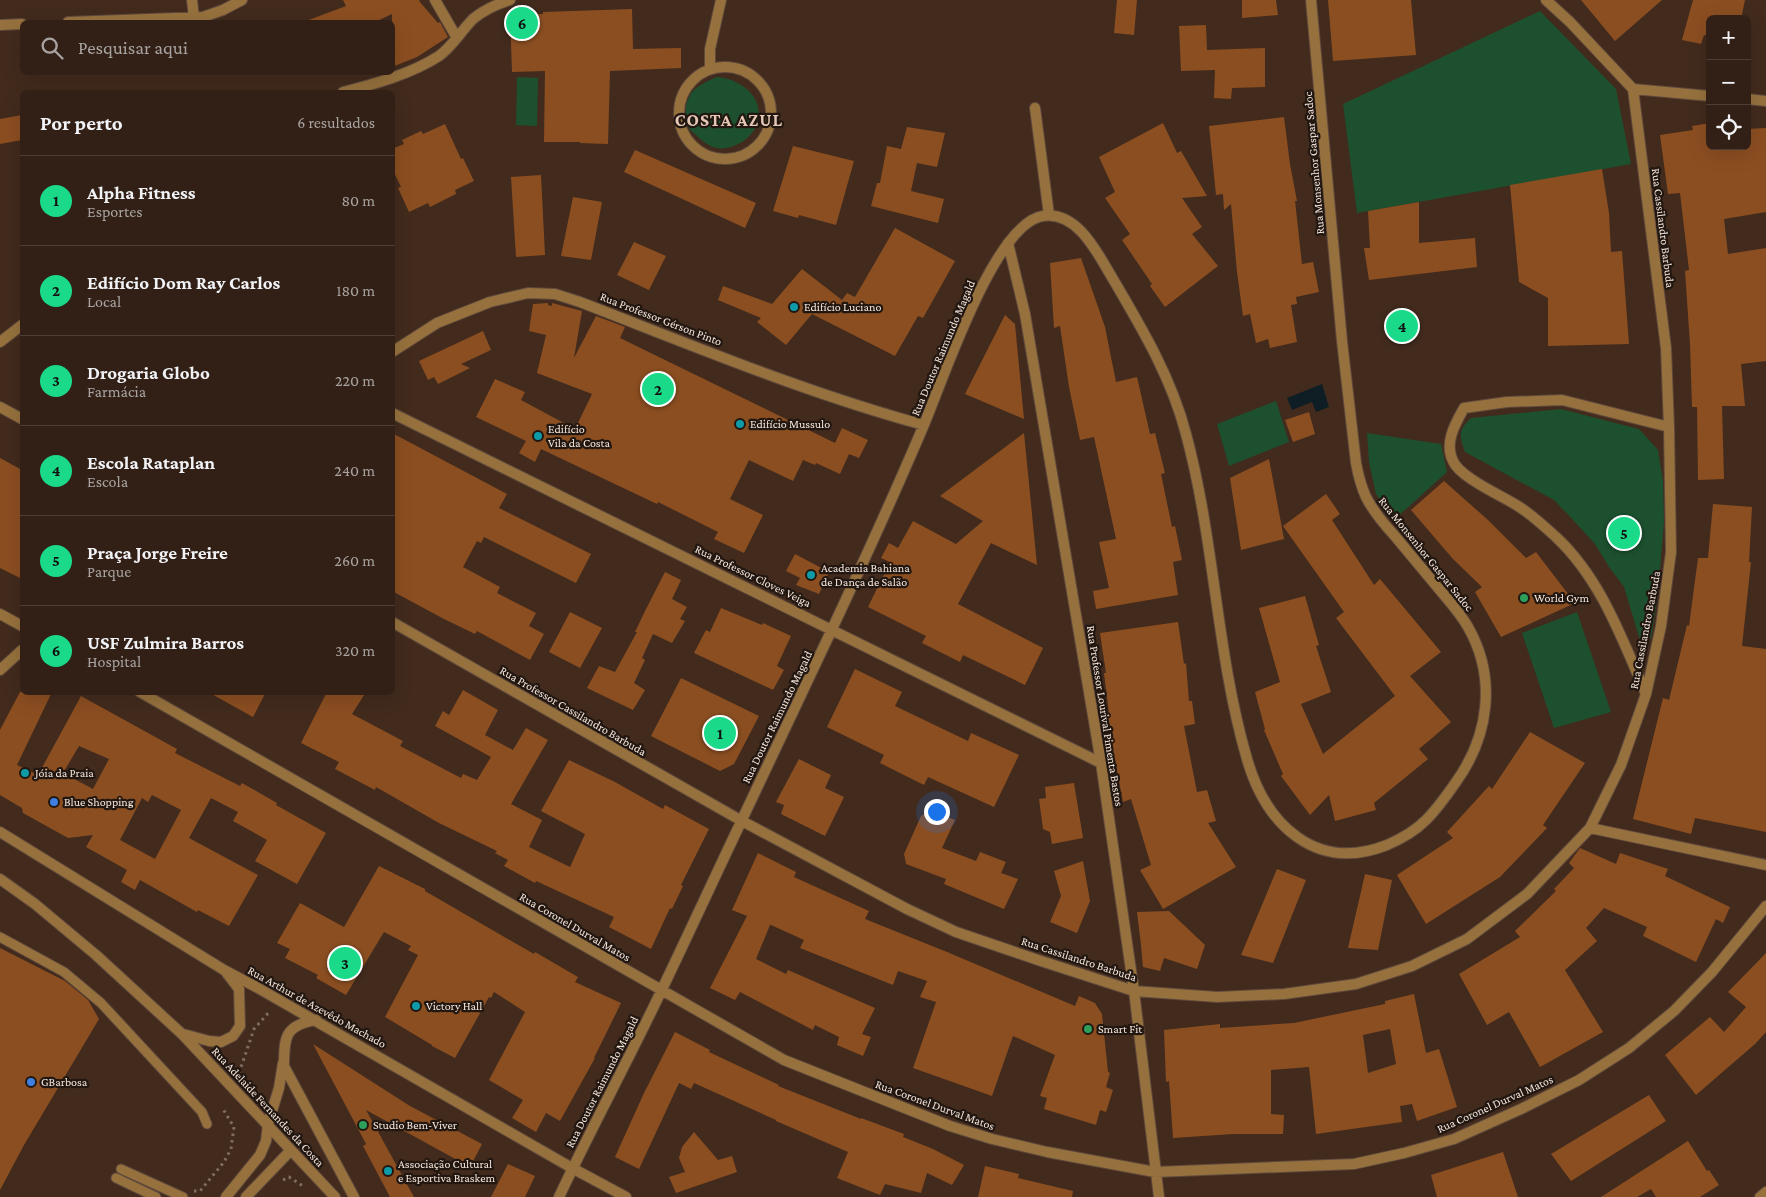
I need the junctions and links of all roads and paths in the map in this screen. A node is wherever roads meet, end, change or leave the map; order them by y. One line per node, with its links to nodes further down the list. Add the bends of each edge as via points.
1 (192, 0): 8 (street)
2 (242, 0): 8 (street, via 211,15)
3 (435, 0): 12 (street)
4 (510, 0): 12 (street, via 488,8)
5 (721, 0): 13 (street, via 710,49)
6 (1312, 0): 20 (street, Rua Monsenhor Gaspar Sadoc, via 1342,341 1360,481 1379,517 1468,626 1479,652 1486,682 1484,717 1469,764 1427,819 1402,838 1370,852 1335,854 1306,844 1283,827 1264,802 1249,768 1235,714 1198,488 1185,430 1168,381 1141,326 1084,234 1072,222)
7 (1546, 0): 14 (street)
8 (194, 18): 9 (street)
9 (131, 20)
10 (20, 24): 11 (street)
11 (0, 25)
12 (457, 38): 15 (street, via 440,55 421,66)
13 (710, 69): 13 (street, via 685,89 679,104 684,136 708,157 724,160 740,157 765,137 771,106 766,90 742,69 726,66)
14 (1634, 89): 16 (street); 29 (street, Rua Cassilandro Barbuda, via 1666,348)
15 (350, 90)
16 (1706, 96)
17 (1751, 99): 18 (street)
18 (1766, 101)
19 (1035, 108): 20 (street)
20 (1049, 215): 21 (street, via 1028,221)
21 (1008, 243): 28 (street, Rua Doutor Raimundo Magald, via 975,298); 38 (street, Rua Professor Lourival Pimenta Bastos, via 1026,314)
22 (20, 326): 23 (street)
23 (0, 342)
24 (395, 350): 28 (street, Rua Professor Gérson Pinto, via 437,323 490,302 528,293 555,294 819,393)
25 (0, 407): 27 (street)
26 (395, 414): 33 (street, Rua Professor Cloves Veiga)
27 (20, 418)
28 (924, 425): 33 (street, Rua Doutor Raimundo Magald)
29 (1669, 427): 36 (street, Rua Cassilandro Barbuda, via 1671,552 1661,626); 36 (street, via 1562,400 1507,402 1464,408 1452,428 1450,447 1453,461 1460,471 1522,509 1557,538 1586,570 1610,612)
30 (0, 614): 32 (street)
31 (395, 624): 39 (street, Rua Professor Cassilandro Barbuda)
32 (20, 625)
33 (833, 630): 38 (street, Rua Professor Cloves Veiga); 39 (street, Rua Doutor Raimundo Magald)
34 (20, 652): 35 (street)
35 (0, 670)
36 (1646, 694): 40 (street, Rua Cassilandro Barbuda, via 1621,765)
37 (145, 695): 48 (street, Rua Coronel Durval Matos)
38 (1101, 763): 47 (street, Rua Professor Lourival Pimenta Bastos)
39 (742, 821): 47 (street, Rua Cassilandro Barbuda, via 956,932); 48 (street, Rua Doutor Raimundo Magald)
40 (1590, 828): 42 (street); 47 (street, Rua Cassilandro Barbuda, via 1527,894 1467,939 1412,966 1356,984 1284,994 1217,998)
41 (0, 832): 46 (street, Rua Arthur de Azevêdo Machado)
42 (1766, 865)
43 (1, 882): 51 (street, via 35,904 96,954)
44 (1766, 906): 60 (street, Rua Coronel Durval Matos, via 1712,972 1674,1011 1628,1048 1570,1084 1454,1139 1354,1164)
45 (0, 937): 55 (lane, via 64,972 101,1003 202,1112)
46 (224, 970): 49 (street, Rua Arthur de Azevêdo Machado); 51 (street, via 239,989 240,1026 233,1036 221,1042)
47 (1134, 991): 60 (street, Rua Professor Lourival Pimenta Bastos)
48 (661, 992): 58 (street, Rua Doutor Raimundo Magald); 60 (street, Rua Coronel Durval Matos, via 784,1060 950,1126 1047,1152)
49 (280, 1000): 50 (street, Rua Arthur de Azevêdo Machado); 53 (path, via 254,1029)
50 (316, 1020): 52 (street, via 292,1028 284,1045); 58 (street, Rua Arthur de Azevêdo Machado)
51 (182, 1034): 53 (street, Rua Adelaide Fernandes da Costa)
52 (284, 1056): 56 (street); 70 (street, via 284,1066)
53 (234, 1088): 56 (street, Rua Adelaide Fernandes da Costa)
54 (223, 1109): 65 (path, via 234,1127 231,1149 200,1191)
55 (207, 1124)
56 (268, 1124): 57 (street, Rua Adelaide Fernandes da Costa); 67 (street, via 260,1155)
57 (291, 1150): 68 (street); 69 (street, Rua Adelaide Fernandes da Costa)
58 (572, 1168): 71 (street, Rua Doutor Raimundo Magald); 72 (street, Rua Arthur de Azevêdo Machado)
59 (121, 1169): 65 (lane)
60 (1155, 1172): 73 (street, Rua Professor Lourival Pimenta Bastos)
61 (116, 1178): 66 (lane)
62 (282, 1181): 63 (path, via 290,1177)
63 (305, 1187)
64 (1766, 1192): 74 (street)
65 (185, 1194)
66 (156, 1197)
67 (226, 1197)
68 (246, 1197)
69 (335, 1197)
70 (354, 1197)
71 (559, 1197)
72 (626, 1197)
73 (1159, 1197)
74 (1760, 1197)

